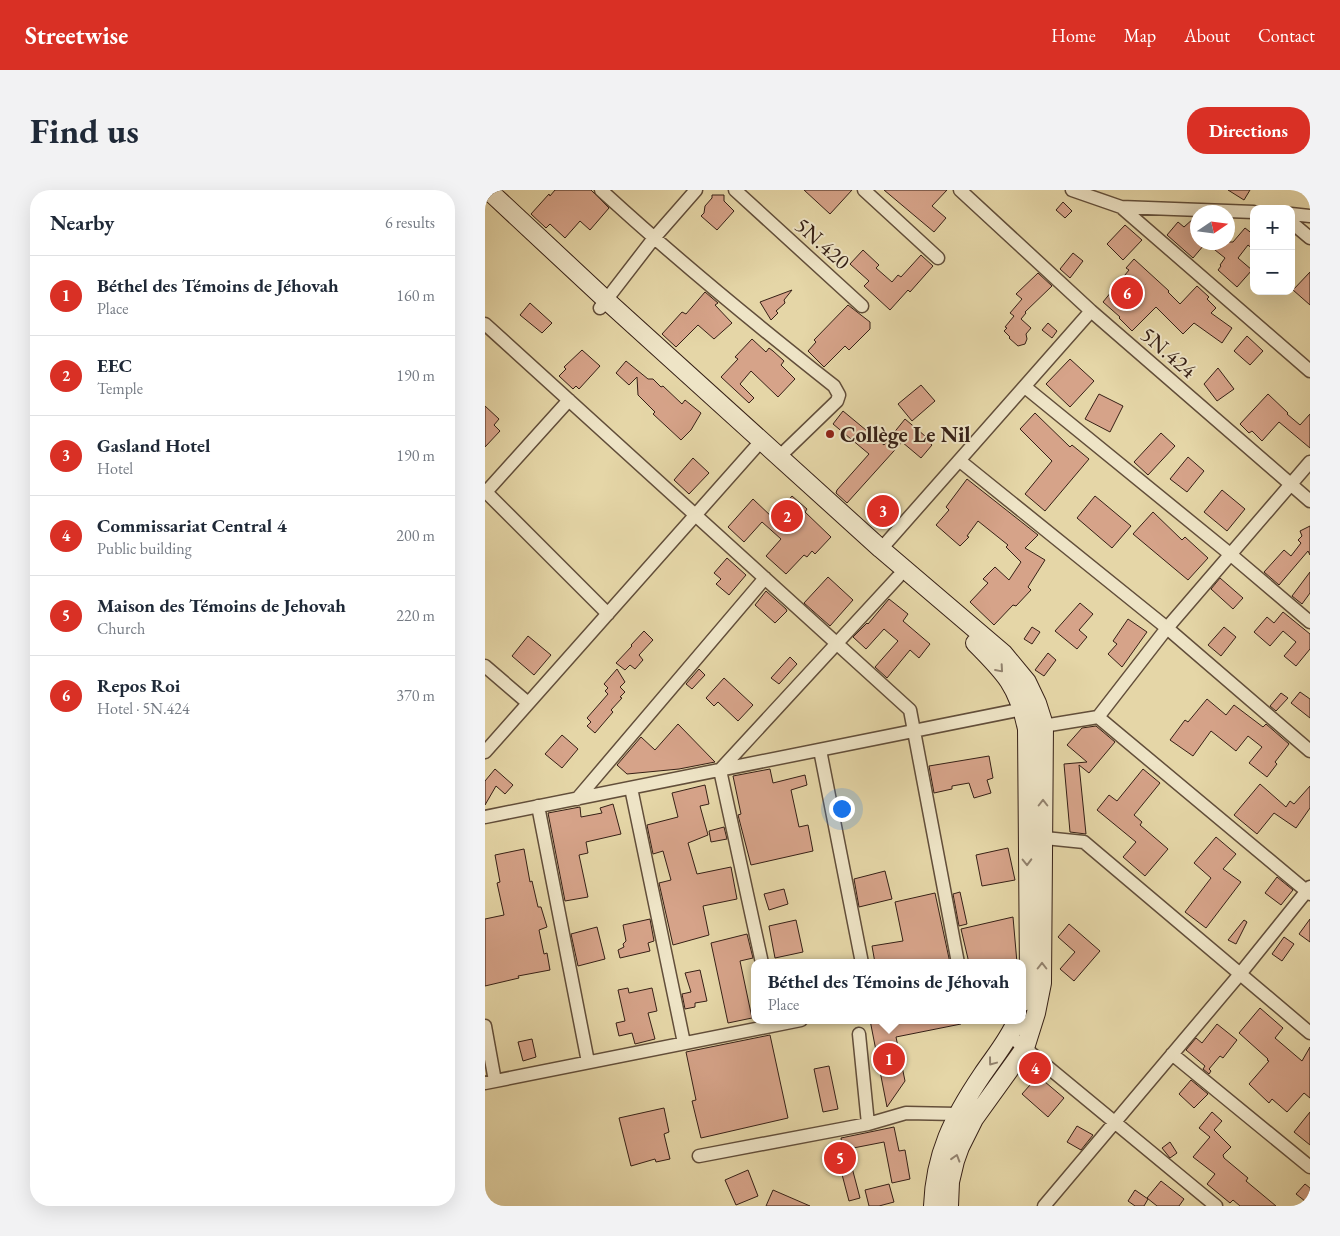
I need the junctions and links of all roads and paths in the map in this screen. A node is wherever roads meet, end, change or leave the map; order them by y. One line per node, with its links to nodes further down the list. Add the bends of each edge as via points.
1 (488, 190): 18 (main road)
2 (601, 190): 15 (street)
3 (696, 190): 15 (street)
4 (735, 190): 19 (street, 5N.420)
5 (864, 190): 17 (street)
6 (960, 190): 20 (street, 5N.424)
7 (1073, 190): 8 (street)
8 (1089, 193): 10 (street)
9 (485, 200): 18 (main road)
10 (1121, 207): 11 (street); 22 (street)
11 (1250, 212)
12 (1295, 214): 13 (street)
13 (1310, 216)
14 (1295, 225): 16 (street)
15 (654, 238): 18 (street); 26 (street, via 834,386 839,395 837,400)
16 (1310, 238)
17 (938, 258)
18 (603, 304): 25 (main road)
19 (862, 306)
20 (1091, 311): 23 (street); 29 (street, 5N.424)
21 (485, 324): 24 (street)
22 (1310, 371)
23 (1025, 387): 27 (street); 34 (street)
24 (569, 400): 30 (street); 32 (street)
25 (759, 445): 26 (main road); 32 (street); 35 (main road)
26 (780, 456): 33 (main road)
27 (960, 461): 33 (street); 39 (street)
28 (1310, 462): 29 (street)
29 (1291, 485): 31 (street, 5N.424); 34 (street)
30 (486, 492): 37 (street)
31 (1310, 501)
32 (696, 515): 36 (street); 37 (street)
33 (881, 549): 45 (main road, via 1016,667 1037,703)
34 (1230, 554): 38 (street); 39 (street)
35 (897, 577): 40 (street); 43 (main road, one-way to 43, via 1003,671)
36 (765, 578): 40 (street); 52 (street)
37 (608, 614): 42 (street)
38 (1310, 622)
39 (1167, 628): 44 (street); 48 (street)
40 (837, 644): 46 (street, via 910,710); 50 (street)
41 (485, 666): 42 (street)
42 (529, 703): 49 (street)
43 (1023, 709): 45 (main road); 46 (street)
44 (1098, 717): 45 (street); 56 (street)
45 (1035, 727): 55 (main road)
46 (914, 731): 47 (street); 59 (street)
47 (820, 750): 50 (street); 58 (street)
48 (1310, 750)
49 (485, 752)
50 (720, 770): 51 (street); 57 (street)
51 (631, 788): 52 (street); 67 (street)
52 (577, 798): 53 (street)
53 (538, 806): 54 (street); 70 (street)
54 (485, 817)
55 (1035, 837): 60 (street, via 1084,842); 61 (main road, one-way to 61); 68 (main road, one-way to 55, via 1042,983)
56 (1309, 891): 60 (street)
57 (761, 959)
58 (862, 959)
59 (957, 959)
60 (1240, 974): 65 (street); 69 (street)
61 (1026, 975)
62 (770, 1024): 67 (street)
63 (485, 1026): 71 (street)
64 (1013, 1028): 68 (street); 72 (main road, one-way to 72)
65 (1310, 1033)
66 (859, 1034): 74 (street)
67 (684, 1043): 70 (street)
68 (1025, 1048): 73 (street); 79 (main road, one-way to 68, via 952,1175 960,1147 974,1119)
69 (1172, 1054): 73 (street); 76 (street)
70 (588, 1062): 71 (street)
71 (490, 1082)
72 (957, 1114): 74 (street, via 906,1113); 78 (main road, via 938,1161)
73 (1115, 1122): 77 (street); 80 (street)
74 (869, 1124): 75 (street)
75 (699, 1156)
76 (1310, 1167)
77 (1052, 1203)
78 (933, 1206)
79 (949, 1206)
80 (1216, 1206)

